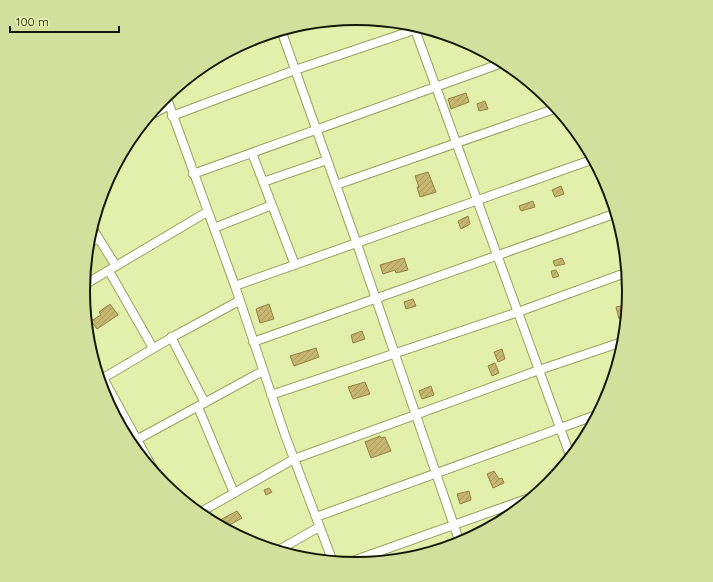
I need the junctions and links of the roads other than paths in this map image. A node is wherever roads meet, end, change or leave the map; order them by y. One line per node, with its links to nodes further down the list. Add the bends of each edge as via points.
1 (408, 30): 5 (street)
2 (419, 33): 6 (street)
3 (283, 35): 5 (street)
4 (496, 65): 6 (street)
5 (295, 70): 10 (street); 11 (street)
6 (435, 86): 11 (street); 12 (street)
7 (169, 105): 8 (street); 10 (street)
8 (164, 108)
9 (551, 110): 12 (street)
10 (172, 116): 16 (street)
11 (317, 130): 13 (street); 14 (street)
12 (456, 143): 18 (street); 19 (street)
13 (252, 153): 16 (street); 17 (street)
14 (327, 160): 17 (street); 18 (street)
15 (589, 161): 19 (street)
16 (193, 174): 21 (street)
17 (263, 182): 20 (street)
18 (336, 184): 25 (street)
19 (477, 201): 25 (street); 26 (street)
20 (272, 205): 23 (street); 27 (street)
21 (207, 212): 23 (street); 28 (street)
22 (611, 215): 26 (street)
23 (214, 228): 31 (street)
24 (98, 238): 28 (street)
25 (357, 244): 27 (street); 32 (street)
26 (497, 256): 32 (street); 34 (street)
27 (295, 265): 31 (street)
28 (112, 268): 30 (street); 38 (street)
29 (622, 274): 34 (street)
30 (91, 281)
31 (235, 286): 33 (street)
32 (376, 299): 36 (street); 39 (street)
33 (239, 301): 35 (street); 36 (street)
34 (518, 312): 39 (street); 40 (street)
35 (171, 337): 38 (street); 45 (street)
36 (253, 342): 41 (street)
37 (617, 344): 40 (street)
38 (153, 348): 42 (street)
39 (394, 353): 43 (street); 46 (street)
40 (539, 370): 46 (street); 48 (street)
41 (263, 372): 43 (street); 45 (street)
42 (105, 377)
43 (271, 395): 52 (street)
44 (114, 401): 49 (street)
45 (201, 405): 49 (street); 54 (street)
46 (415, 415): 52 (street); 53 (street)
47 (591, 417): 48 (street)
48 (560, 428): 50 (street); 53 (street)
49 (138, 439): 51 (street)
50 (569, 452)
51 (145, 453)
52 (294, 459): 54 (street); 57 (street)
53 (436, 473): 57 (street); 58 (street)
54 (234, 493): 56 (street)
55 (518, 502): 58 (street)
56 (205, 509)
57 (316, 517): 59 (street)
58 (454, 525): 60 (street); 63 (street)
59 (320, 527): 61 (street); 62 (street)
60 (458, 537)
61 (284, 547)
62 (330, 555)
63 (365, 556)

